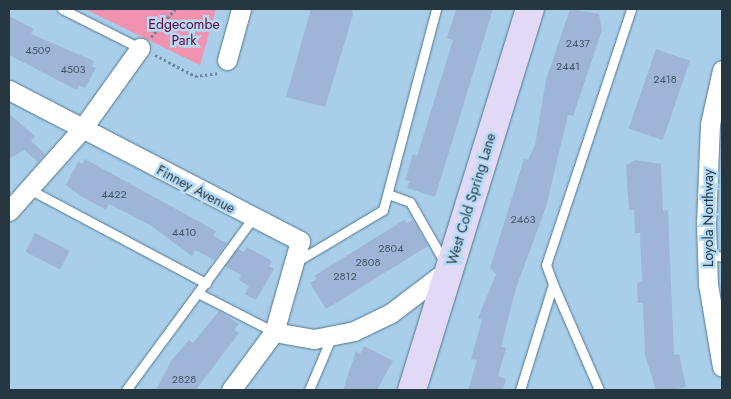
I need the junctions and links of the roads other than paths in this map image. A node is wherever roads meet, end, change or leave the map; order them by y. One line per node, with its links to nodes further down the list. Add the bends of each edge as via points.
1 (62, 9): 6 (lane)
2 (241, 9): 7 (street)
3 (436, 9): 11 (lane)
4 (530, 9): 18 (main road, West Cold Spring Lane)
5 (631, 9): 20 (lane, via 546,265)
6 (140, 48): 10 (street)
7 (227, 60)
8 (722, 70): 15 (street, Loyola Northway, via 710,124)
9 (9, 90): 10 (street, Finney Avenue)
10 (82, 129): 12 (street); 14 (street, Finney Avenue)
11 (388, 194): 17 (lane, via 383,210); 18 (lane, via 410,202)
12 (15, 198): 19 (lane)
13 (722, 200): 15 (street)
14 (253, 218): 17 (street, Finney Avenue, via 300,241); 19 (lane)
15 (706, 224): 16 (street, Loyola Northway)
16 (715, 255): 24 (street, Loyola Northway)
17 (295, 262): 22 (street, Finney Avenue)
18 (449, 269): 23 (street, via 391,313); 28 (main road, West Cold Spring Lane)
19 (206, 283): 21 (lane)
20 (553, 284): 29 (lane); 30 (lane)
21 (198, 293): 22 (lane); 25 (lane)
22 (274, 332): 23 (street); 26 (street, Finney Avenue)
23 (331, 338): 27 (lane)
24 (722, 367)
25 (126, 390)
26 (231, 390)
27 (309, 390)
28 (412, 390)
29 (520, 390)
30 (599, 390)

